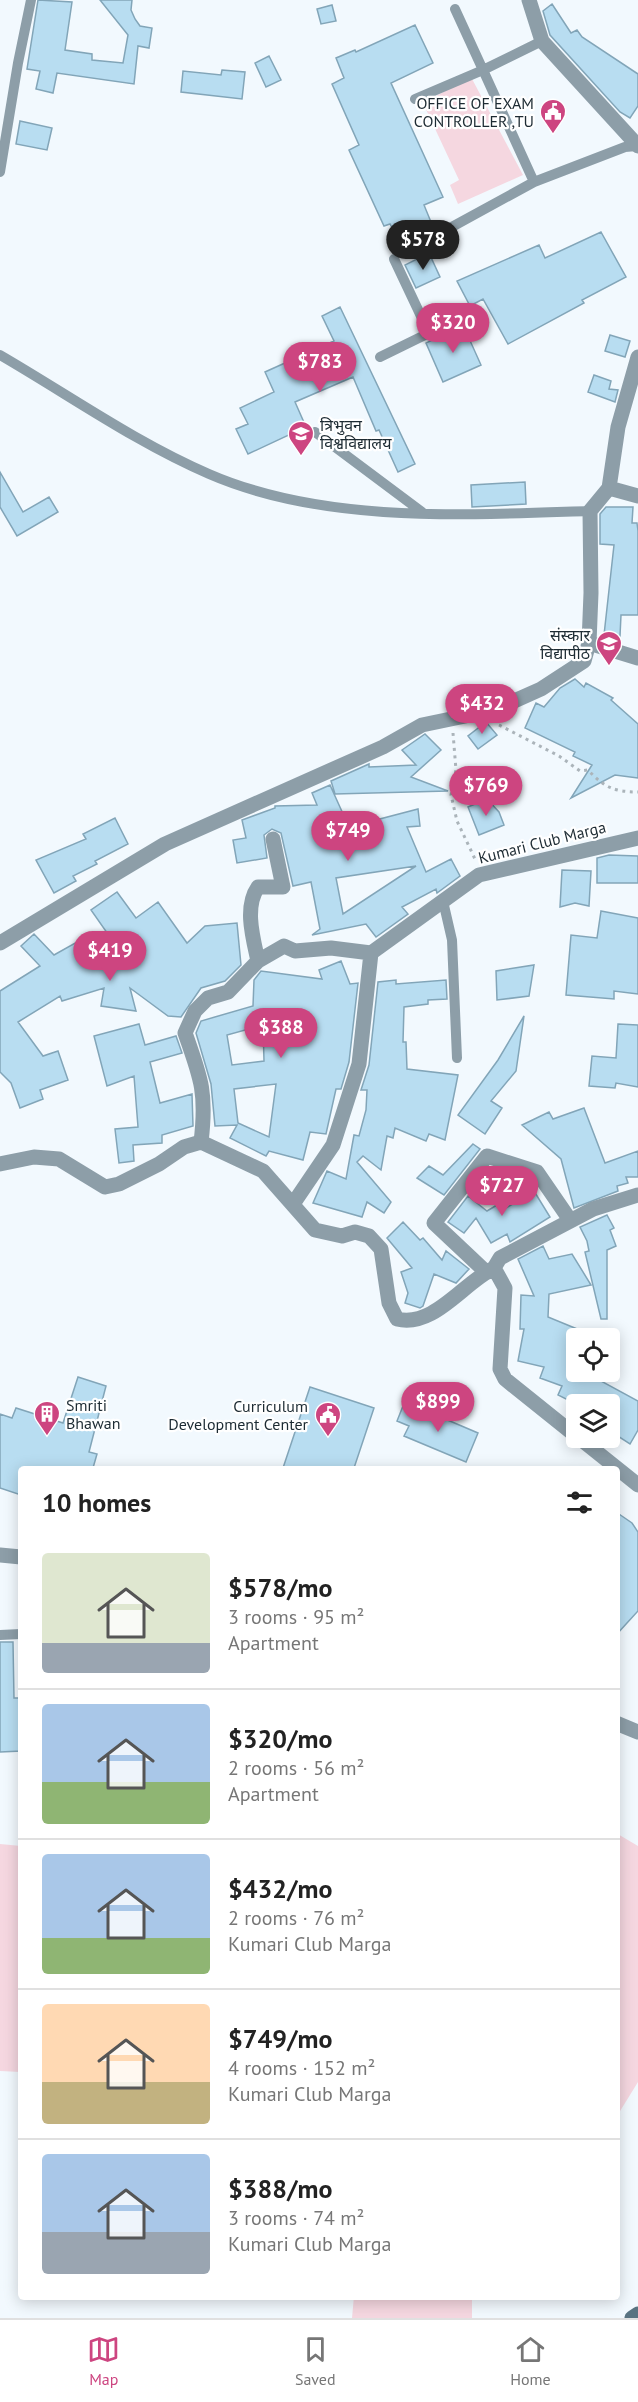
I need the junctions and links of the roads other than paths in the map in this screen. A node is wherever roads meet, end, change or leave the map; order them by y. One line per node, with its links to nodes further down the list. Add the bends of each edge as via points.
1 (32, 0): 8 (lane)
2 (529, 0): 4 (street)
3 (455, 9): 5 (lane)
4 (542, 41): 5 (lane); 7 (street)
5 (483, 70): 6 (lane); 9 (lane)
6 (415, 99)
7 (638, 146): 9 (lane, via 625,147)
8 (0, 172)
9 (534, 182): 10 (lane)
10 (417, 246)
11 (394, 259): 13 (lane, via 429,333)
12 (0, 356): 19 (lane, via 138,438 210,474 270,494 343,507)
13 (380, 357)
14 (638, 357): 16 (street, via 618,427)
15 (315, 432): 19 (lane)
16 (609, 488): 17 (street); 18 (street)
17 (638, 496)
18 (590, 510): 19 (lane, via 470,515); 20 (street)
19 (423, 512)
20 (588, 643): 21 (street); 25 (street, via 584,661 541,689 494,710 422,725 383,747 165,844)
21 (638, 658)
22 (638, 838): 24 (street, Kumari Club Marga, via 481,874)
23 (273, 839): 27 (street, via 283,887 258,887 251,897)
24 (443, 901): 26 (street, Kumari Club Marga); 28 (lane, via 452,940)
25 (0, 943)
26 (371, 953): 27 (street, via 331,948 296,951 284,946); 32 (street, via 359,1064 333,1145)
27 (258, 961): 29 (street, via 228,992 208,998 195,1011 185,1033 203,1084)
28 (457, 1058)
29 (201, 1142): 30 (street, via 184,1147 119,1184 105,1186 59,1159 34,1157); 32 (street, via 263,1171)
30 (0, 1164)
31 (638, 1196): 33 (street)
32 (293, 1204): 34 (street, via 315,1230 369,1236 381,1250 389,1304 397,1320 410,1323 429,1314)
33 (570, 1220): 34 (street, via 500,1258); 34 (street, via 537,1172 487,1156 434,1223)
34 (490, 1270): 35 (street, via 505,1288 500,1369 505,1379)
35 (566, 1427)
36 (592, 1448): 37 (street)
37 (614, 1466)
38 (620, 1471): 39 (street)
39 (638, 1485)
40 (0, 1555): 41 (street)
41 (18, 1557)
42 (18, 1634): 43 (lane)
43 (0, 1635)
44 (620, 1725): 45 (street)
45 (638, 1732)
46 (638, 2314): 47 (main road)
47 (632, 2318)

